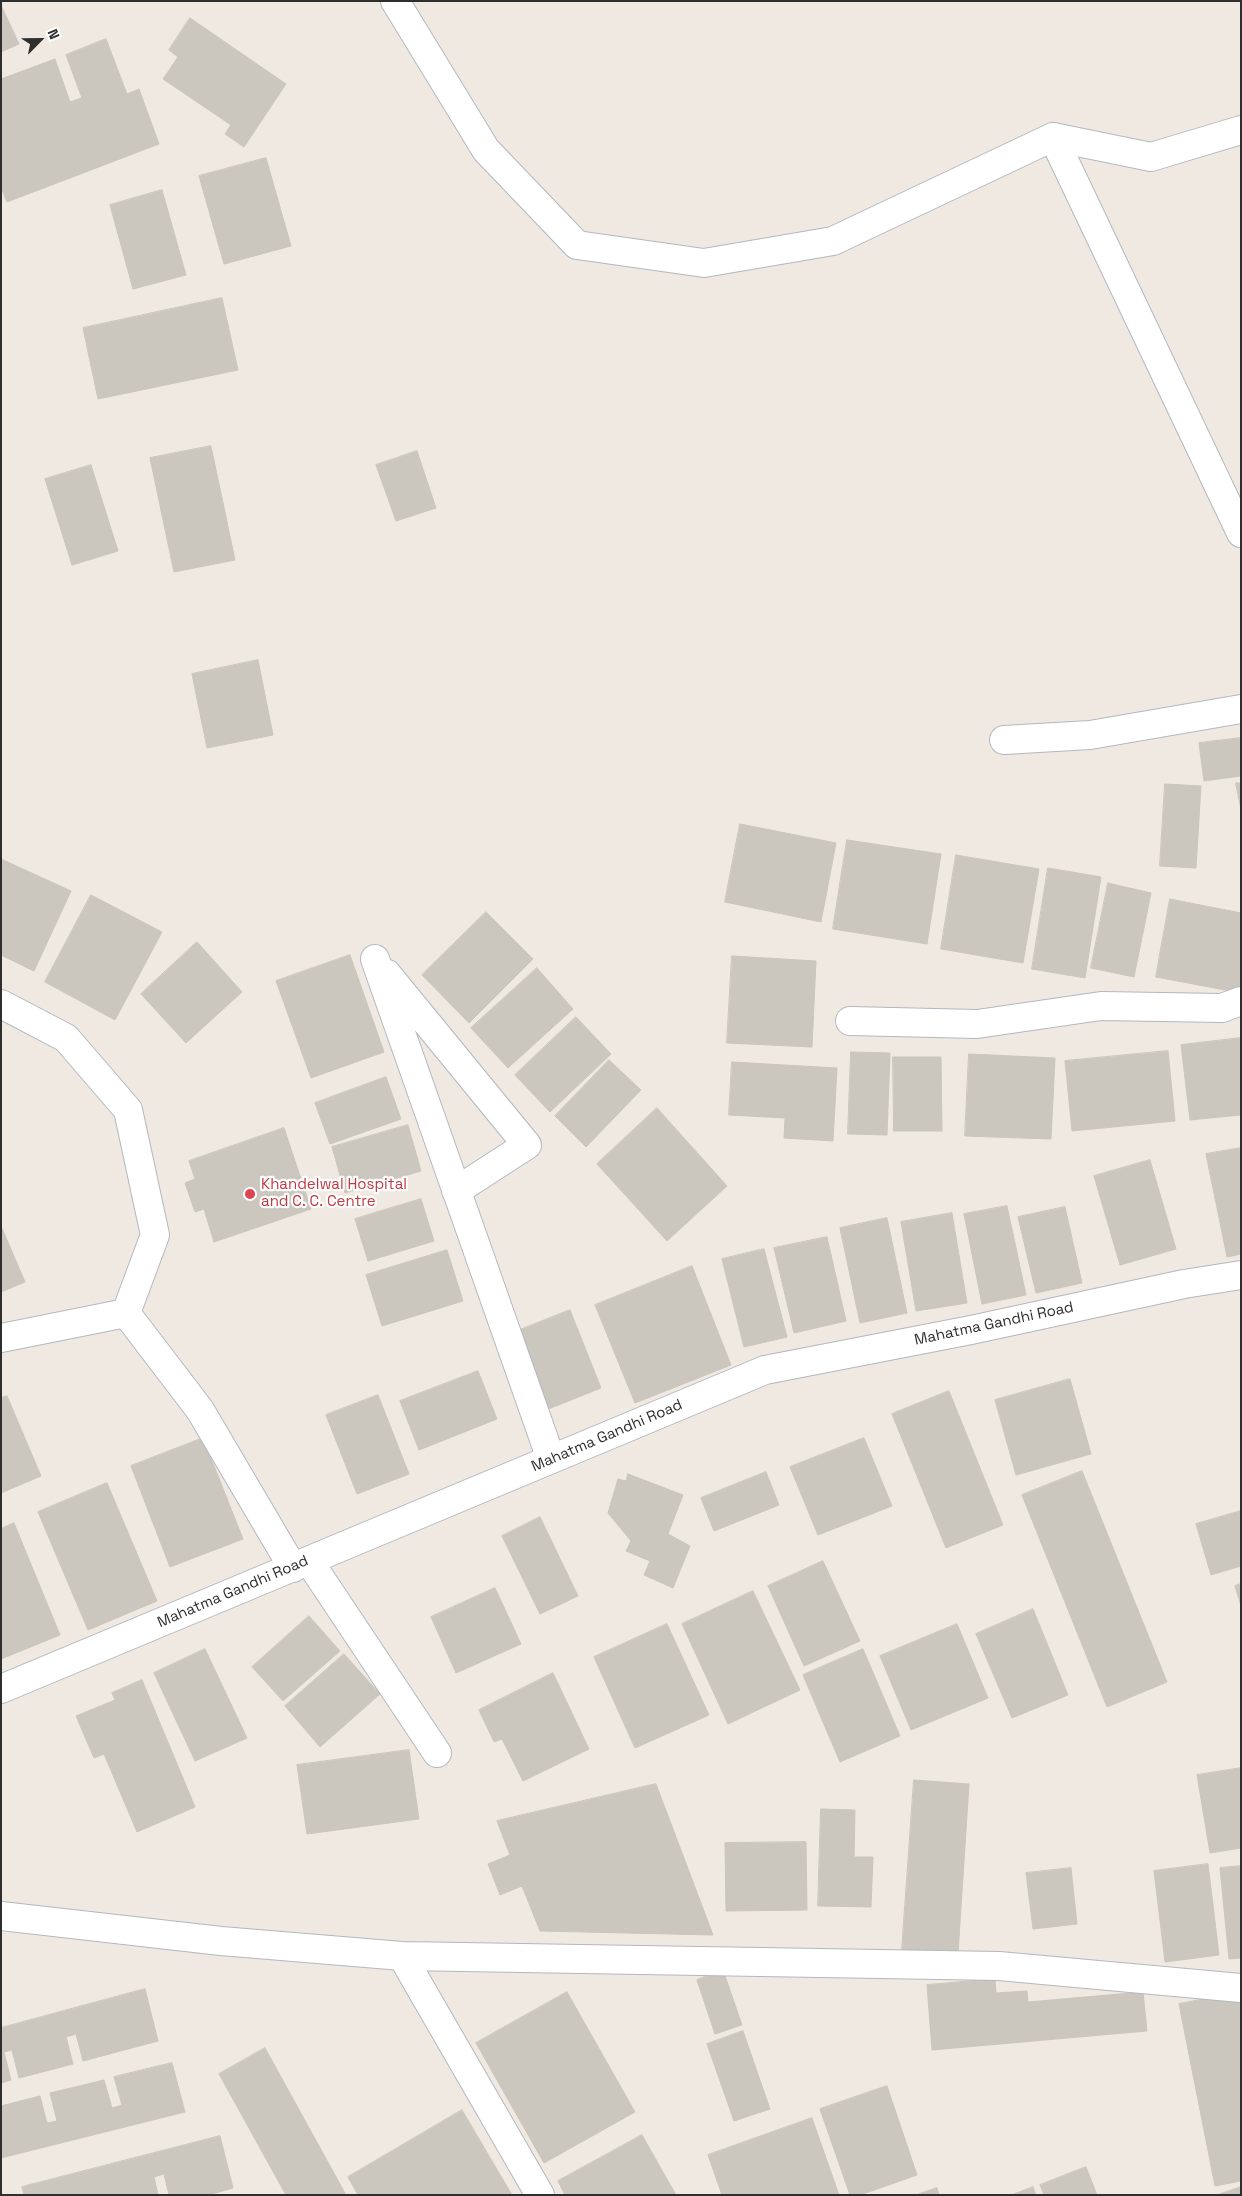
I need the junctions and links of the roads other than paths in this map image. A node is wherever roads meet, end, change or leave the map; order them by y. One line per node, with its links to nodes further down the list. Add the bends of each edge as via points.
1 (395, 1): 3 (street, via 486,150 577,245 704,263 832,240)
2 (1241, 130): 3 (street, via 1151,157)
3 (1053, 138): 4 (street)
4 (1241, 533)
5 (1241, 709): 6 (street, via 1090,735)
6 (1004, 740)
7 (1241, 1002): 9 (street, via 1222,1008 1101,1006 977,1024)
8 (1, 1004): 12 (street, via 66,1038 128,1110 155,1235)
9 (850, 1021)
10 (456, 1191): 10 (street, via 443,1154 375,959 527,1145); 14 (street)
11 (1241, 1275): 14 (street, Mahatma Gandhi Road, via 765,1370)
12 (126, 1313): 13 (street); 15 (street, via 200,1410)
13 (1, 1338)
14 (551, 1459): 15 (street, Mahatma Gandhi Road)
15 (301, 1564): 16 (street, Mahatma Gandhi Road); 17 (street)
16 (1, 1688)
17 (437, 1752)
18 (1, 1916): 19 (street, via 221,1941)
19 (402, 1956): 20 (street, via 999,1966); 21 (street)
20 (1241, 1988)
21 (540, 2195)

